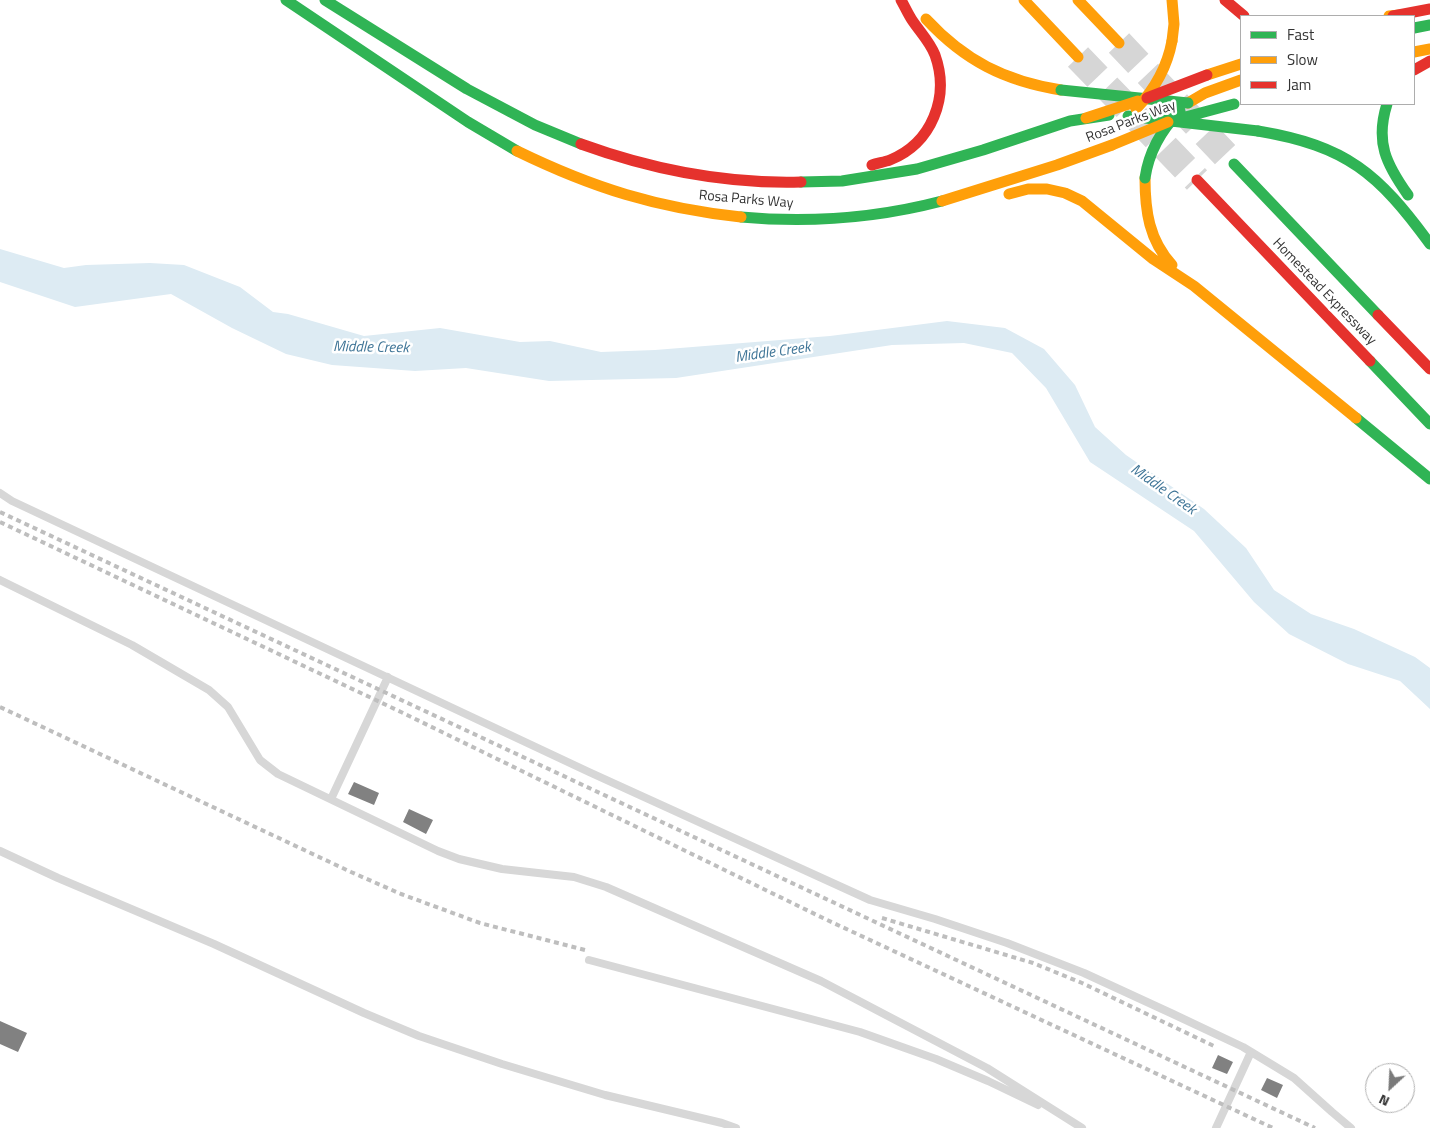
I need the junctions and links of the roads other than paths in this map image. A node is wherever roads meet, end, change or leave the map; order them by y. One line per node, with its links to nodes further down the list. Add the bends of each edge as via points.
1 (286, 0): 37 (main road, Rosa Parks Way, via 516,151 601,188)
2 (325, 0): 32 (main road, Rosa Parks Way, via 487,101 536,125 630,159)
3 (901, 0): 30 (main road, via 937,62 941,86 938,109 927,133 906,153 887,162)
4 (911, 0): 22 (main road, bridge, via 945,40 989,70 1039,87)
5 (1024, 0): 17 (main road)
6 (1078, 0): 14 (main road)
7 (1172, 0): 22 (main road, bridge, via 1174,24 1165,69)
8 (1225, 0): 10 (main road)
9 (1430, 9): 11 (main road)
10 (1243, 15)
11 (1399, 15)
12 (1430, 25): 13 (main road)
13 (1415, 28)
14 (1119, 43)
15 (1430, 49): 16 (main road)
16 (1415, 52)
17 (1078, 57)
18 (1430, 61): 20 (main road)
19 (1240, 64): 22 (main road, Rosa Parks Way, bridge)
20 (1415, 69)
21 (1240, 80): 24 (main road, via 1205,93)
22 (1146, 98): 24 (main road, bridge); 26 (main road, Rosa Parks Way, bridge); 27 (main road, bridge)
23 (1238, 103): 24 (main road, bridge); 28 (main road, Rosa Parks Way, bridge)
24 (1188, 104): 28 (main road, bridge)
25 (1388, 105): 35 (main road, via 1382,130 1384,153 1392,173)
26 (1086, 118): 27 (main road, bridge, via 1108,115); 32 (main road, Rosa Parks Way, via 952,160 892,174 807,182)
27 (1125, 119): 28 (main road, bridge)
28 (1170, 122): 38 (main road, Rosa Parks Way, bridge, via 953,199); 40 (main road, bridge, via 1280,134 1330,150 1350,160 1385,188); 41 (main road, bridge, via 1148,162 1145,202 1154,238 1167,260)
29 (1234, 164): 42 (main road, Homestead Expressway)
30 (857, 166)
31 (793, 170): 32 (main road)
32 (722, 178)
33 (1197, 180): 43 (main road, Homestead Expressway)
34 (995, 198): 41 (main road, via 1037,188 1071,195 1153,259)
35 (1414, 204)
36 (754, 206): 37 (main road)
37 (690, 211): 38 (main road, Rosa Parks Way, via 784,219)
38 (862, 215): 39 (main road)
39 (917, 219)
40 (1430, 244)
41 (1194, 286): 44 (main road)
42 (1430, 369)
43 (1430, 424)
44 (1430, 478)
45 (0, 493): 47 (lane)
46 (0, 580): 48 (lane, via 132,645 209,690 228,707 260,760 278,774)
47 (388, 677): 48 (lane); 51 (lane, via 870,900 1007,943 1084,973)
48 (331, 799): 53 (lane, via 459,859 502,869 574,877 606,887 821,981 987,1068)
49 (0, 851): 52 (lane, via 419,1036 606,1095)
50 (589, 960): 53 (lane, via 860,1032 988,1081)
51 (1251, 1052): 54 (lane); 55 (lane, via 1294,1078)
52 (736, 1128)
53 (1080, 1128)
54 (1216, 1128)
55 (1351, 1128)

